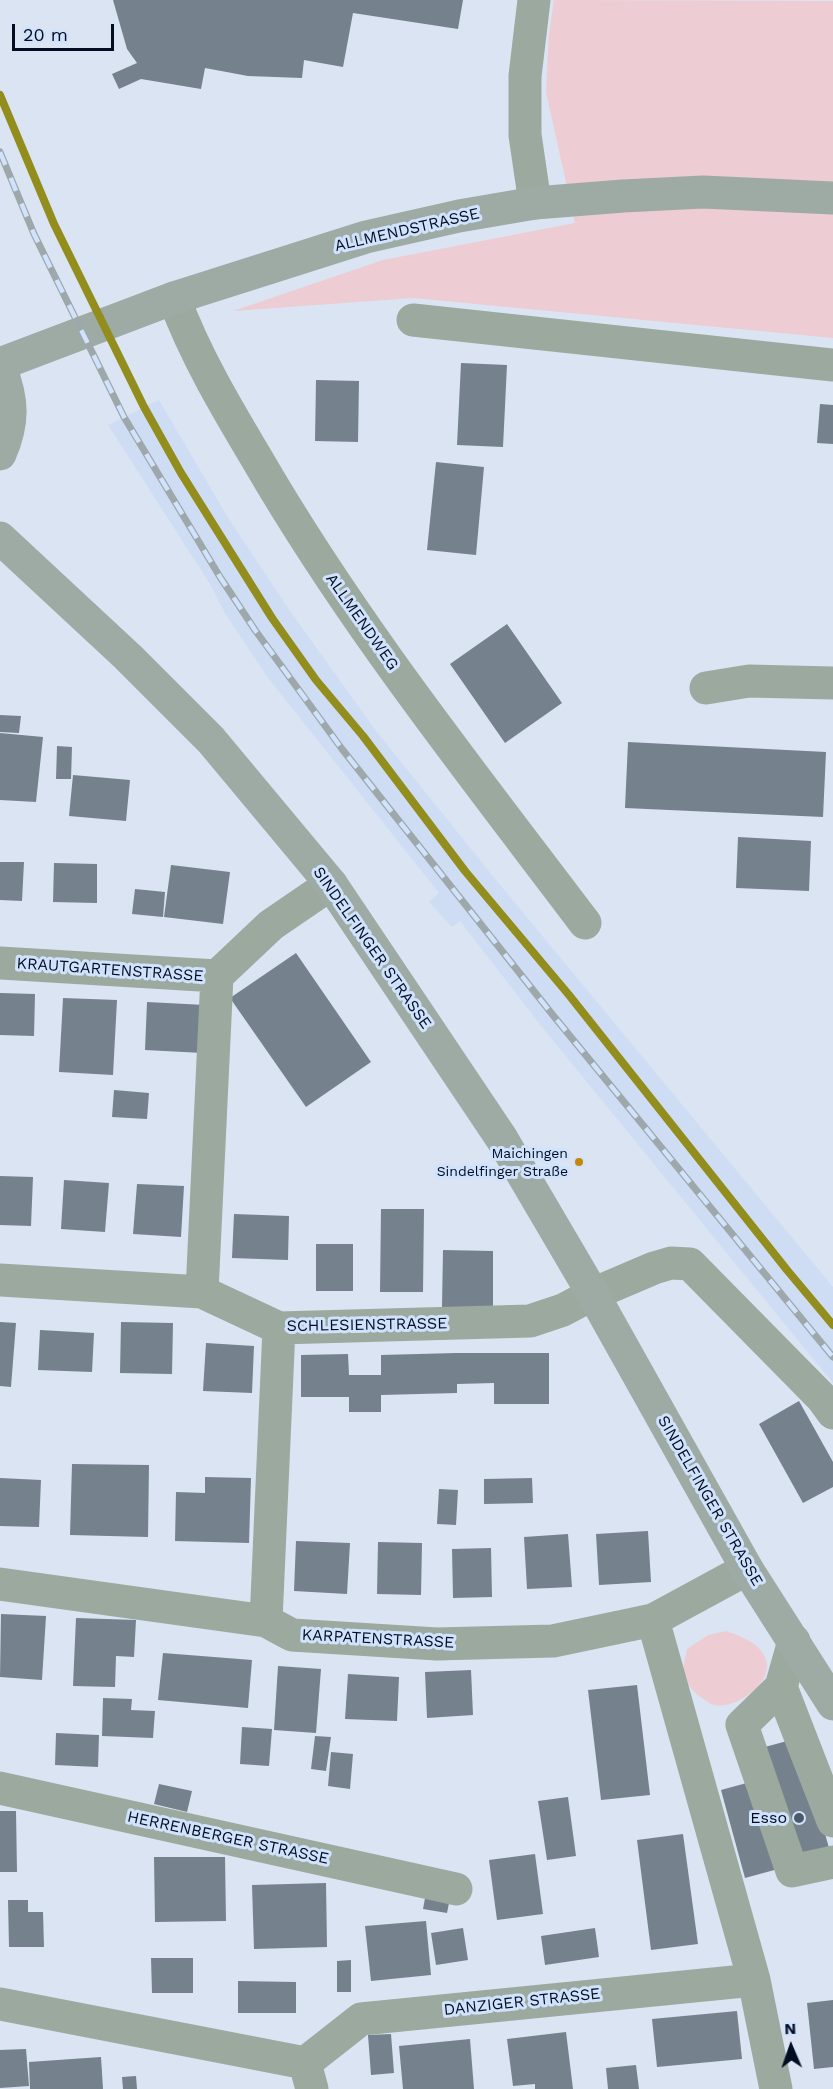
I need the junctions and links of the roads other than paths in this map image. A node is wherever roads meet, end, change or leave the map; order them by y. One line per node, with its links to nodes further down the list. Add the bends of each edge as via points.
1 (534, 0): 3 (street, via 525,76 525,135)
2 (833, 198): 3 (main road, ALLMENDSTRASSE, via 703,192)
3 (535, 203): 4 (main road, ALLMENDSTRASSE, via 366,237)
4 (174, 298): 7 (main road, ALLMENDSTRASSE); 13 (street, ALLMENDWEG, via 188,335 231,415 344,598)
5 (413, 320): 6 (street)
6 (833, 365)
7 (0, 366): 8 (main road, via 11,411 8,436)
8 (0, 454)
9 (0, 538): 12 (main road, SINDELFINGER STRASSE, via 211,740)
10 (833, 683): 11 (street, via 749,681)
11 (706, 688)
12 (331, 884): 15 (street, KRAUTGARTENSTRASSE, via 271,925); 18 (main road, SINDELFINGER STRASSE, via 502,1139)
13 (585, 923)
14 (0, 963): 15 (street, KRAUTGARTENSTRASSE)
15 (217, 976): 17 (street)
16 (0, 1280): 17 (street, SCHLESIENSTRASSE)
17 (202, 1292): 19 (street, SCHLESIENSTRASSE)
18 (593, 1294): 19 (street, SCHLESIENSTRASSE, via 564,1310 530,1321); 20 (street, via 654,1268 671,1263 690,1264); 21 (main road, SINDELFINGER STRASSE)
19 (279, 1328): 24 (street)
20 (833, 1413)
21 (747, 1569): 23 (street, KARPATENSTRASSE); 25 (main road, SINDELFINGER STRASSE)
22 (0, 1584): 24 (street, KARPATENSTRASSE)
23 (653, 1620): 24 (street, KARPATENSTRASSE, via 553,1641 436,1644 292,1635); 32 (street)
24 (266, 1621)
25 (794, 1641): 26 (street); 27 (main road, SINDELFINGER STRASSE)
26 (781, 1687): 29 (street); 30 (street, via 742,1725 792,1871)
27 (833, 1704)
28 (0, 1788): 31 (street, HERRENBERGER STRASSE)
29 (833, 1821)
30 (833, 1862)
31 (456, 1889)
32 (754, 1980): 34 (street, DANZIGER STRASSE, via 361,2019); 35 (street)
33 (0, 2004): 34 (street)
34 (309, 2076)
35 (776, 2089)

